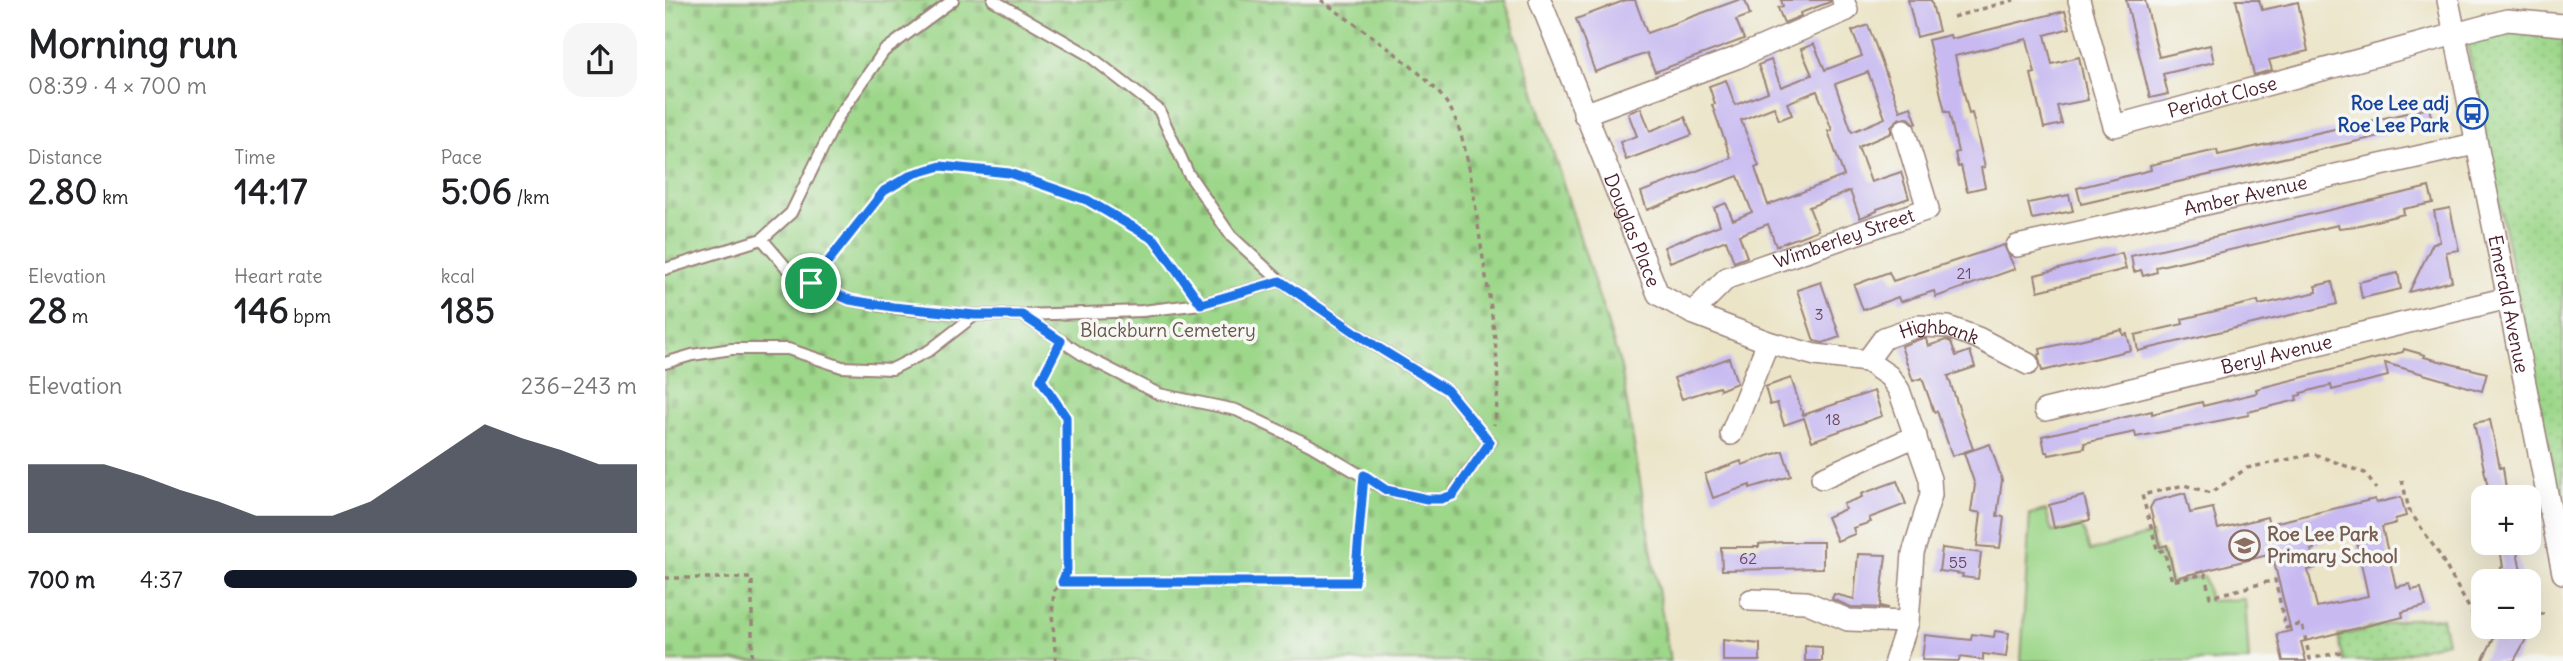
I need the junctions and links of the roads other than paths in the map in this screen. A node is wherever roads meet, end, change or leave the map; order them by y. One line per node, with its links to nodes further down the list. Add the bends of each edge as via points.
1 (953, 0): 12 (lane, via 884,51 838,117 791,213)
2 (993, 0): 15 (lane, via 1087,54 1159,110 1188,173 1231,236)
3 (1540, 0): 9 (street, Douglas Place)
4 (1843, 0): 9 (street, via 1847,10 1737,58)
5 (2079, 0): 8 (street, Peridot Close, via 2114,125)
6 (2448, 0): 8 (street, Emerald Avenue)
7 (2563, 25): 8 (street, via 2507,20)
8 (2456, 35): 11 (street, Emerald Avenue)
9 (1584, 114): 17 (street, Douglas Place, via 1658,294)
10 (1905, 130): 17 (street, Wimberley Street, via 1928,209 1727,278)
11 (2475, 144): 13 (street, Amber Avenue); 16 (street, Emerald Avenue)
12 (762, 239): 14 (lane); 18 (lane, via 786,267 850,300)
13 (2017, 246)
14 (665, 269)
15 (1280, 281): 19 (lane, via 1201,304); 19 (lane, via 1447,390 1490,442 1453,495 1427,499 1386,490 1310,445 1236,410 1159,394 1086,357)
16 (2508, 298): 24 (street, Beryl Avenue); 28 (street, Emerald Avenue)
17 (1692, 313): 20 (street, Douglas Place)
18 (975, 315): 19 (lane); 22 (lane, via 930,350 892,369 842,367 788,349 732,349)
19 (1022, 315)
20 (1768, 342): 21 (street, Douglas Place, via 1815,355); 25 (street)
21 (1867, 361): 23 (street, Highbank, via 1884,338 1918,326 1948,327); 26 (street, Highbank, via 1889,376 1899,390)
22 (665, 363)
23 (2028, 364)
24 (2045, 410)
25 (1731, 434)
26 (1916, 436): 27 (street); 30 (street, Highbank, via 1931,495 1913,553)
27 (1822, 478)
28 (2563, 573)
29 (1751, 600): 30 (street, via 1806,602 1848,620)
30 (1908, 622): 31 (street, Highbank)
31 (1895, 661)

